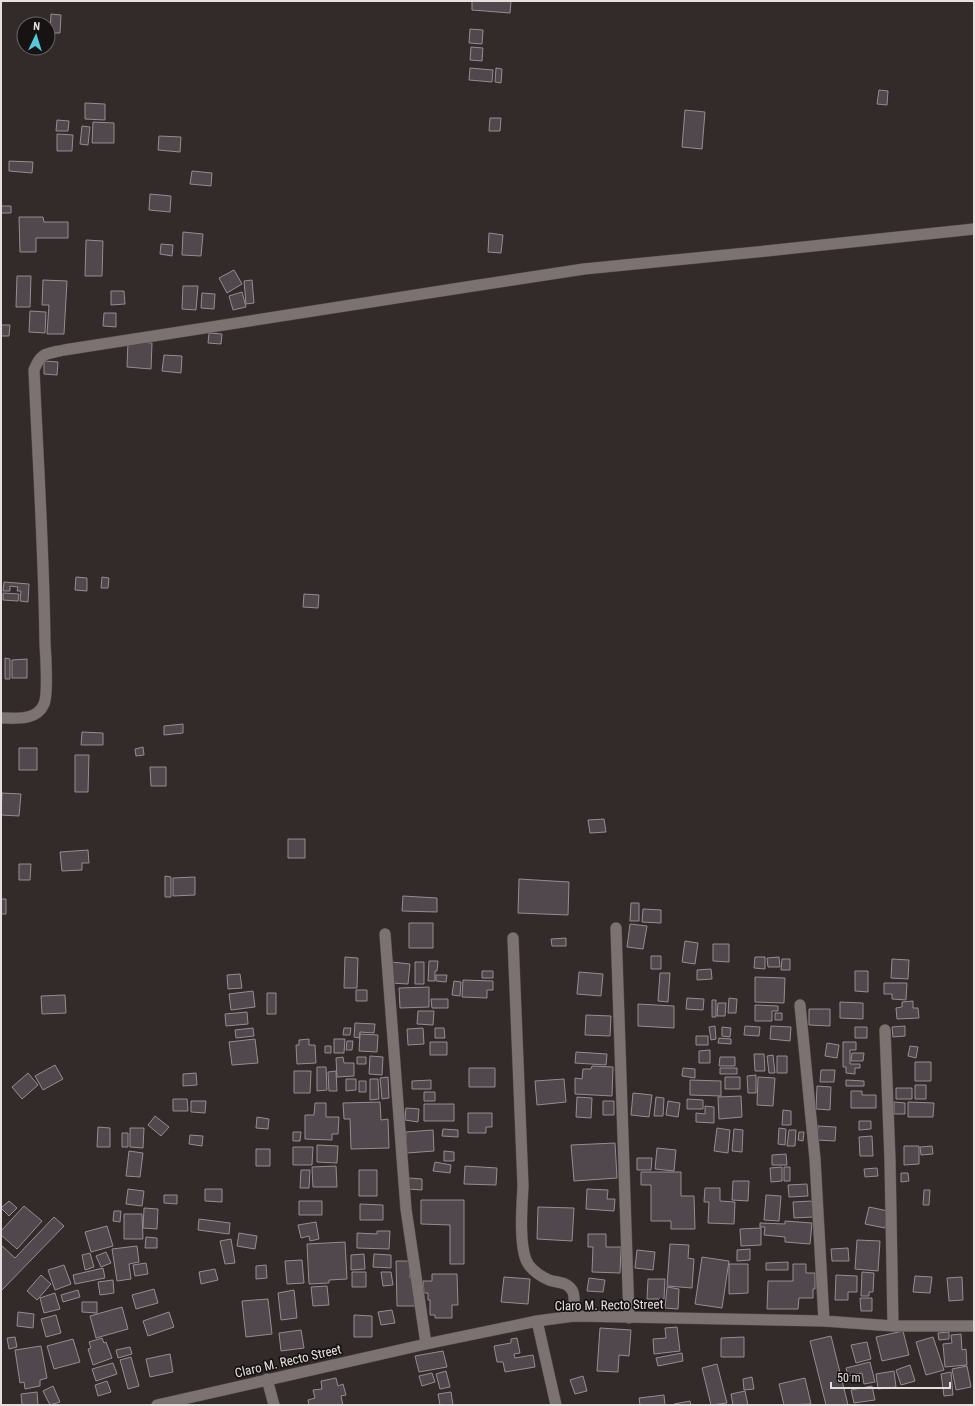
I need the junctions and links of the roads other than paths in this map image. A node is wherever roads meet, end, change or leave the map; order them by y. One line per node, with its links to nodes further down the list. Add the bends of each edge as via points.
1 (974, 229): 2 (street, via 584,270 46,354 38,360 34,370 46,691 44,704 38,714)
2 (1, 718)
3 (616, 928): 9 (street)
4 (385, 934): 14 (street, via 406,1209)
5 (513, 938): 8 (street, via 523,1247 526,1260 532,1269 550,1280 564,1282 573,1292)
6 (800, 1005): 11 (street, via 815,1159)
7 (885, 1030): 12 (street)
8 (574, 1316): 9 (street, Claro M. Recto Street); 10 (street, Claro M. Recto Street)
9 (629, 1318): 11 (street, Claro M. Recto Street)
10 (537, 1321): 14 (street, Claro M. Recto Street); 18 (street)
11 (824, 1321): 12 (street, Claro M. Recto Street)
12 (893, 1326): 13 (street, Claro M. Recto Street)
13 (974, 1326)
14 (426, 1344): 15 (street, Claro M. Recto Street)
15 (268, 1379): 16 (street, Claro M. Recto Street); 17 (street)
16 (157, 1405)
17 (274, 1405)
18 (556, 1405)

